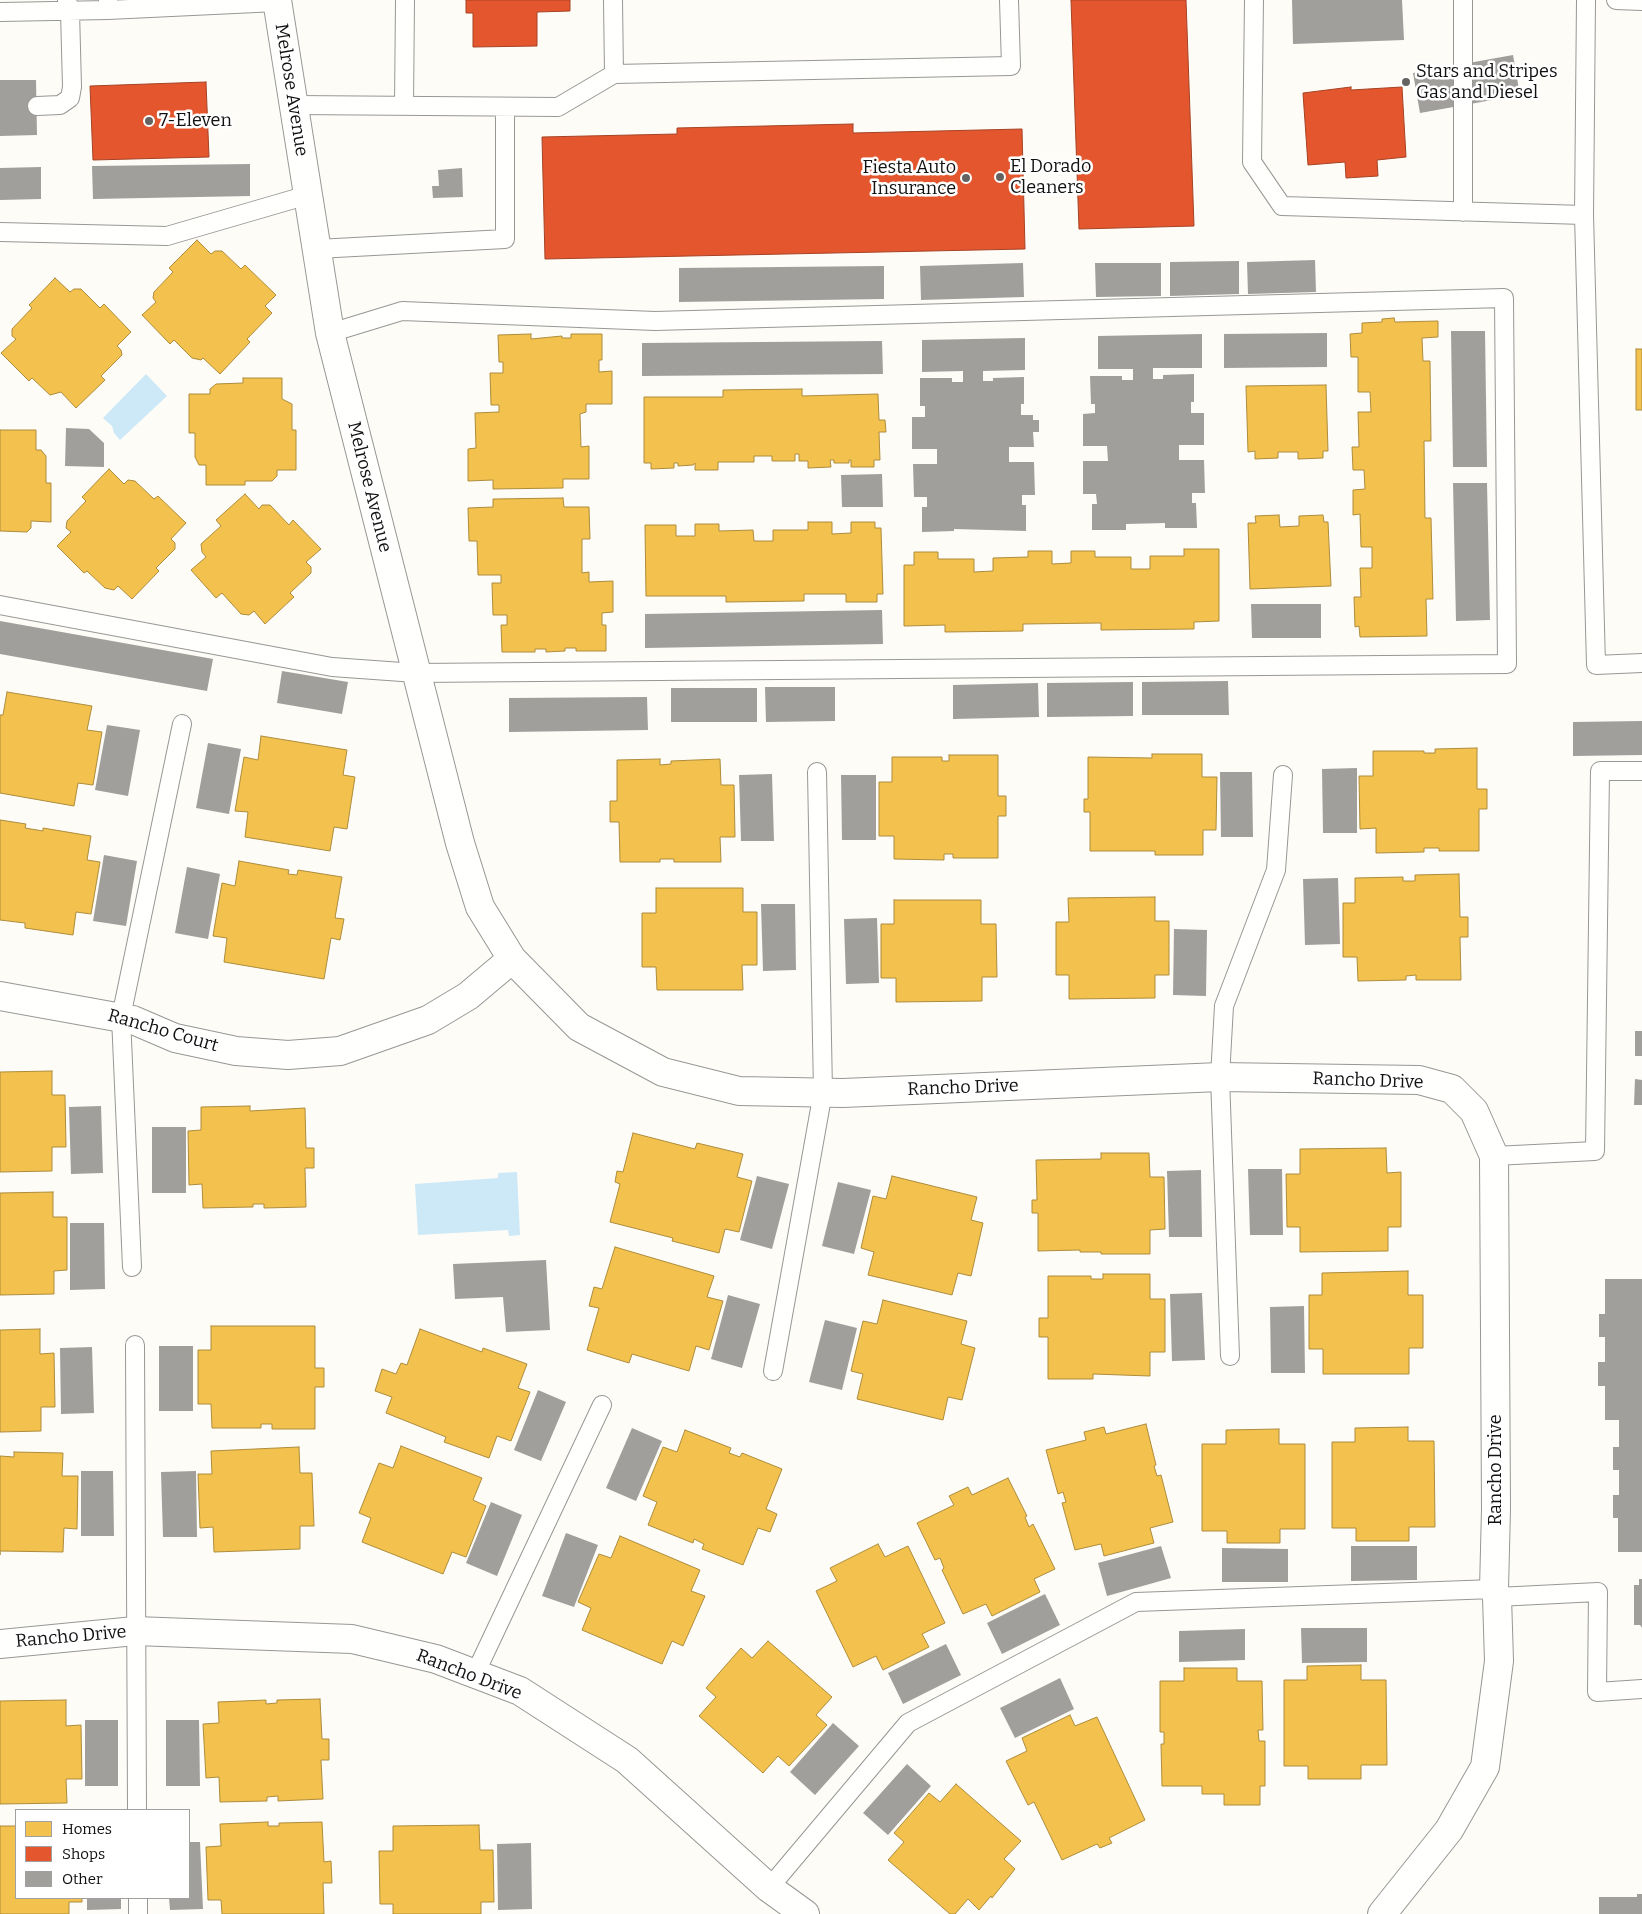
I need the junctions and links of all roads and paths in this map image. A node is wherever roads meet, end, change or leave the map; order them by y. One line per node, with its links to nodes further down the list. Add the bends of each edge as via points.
1 (405, 0): 16 (lane)
2 (613, 0): 13 (lane)
3 (1009, 0): 13 (lane, via 1011,66)
4 (1254, 0): 19 (lane, via 1252,162 1282,206)
5 (1463, 0): 19 (lane)
6 (1586, 0): 20 (lane)
7 (1616, 0): 9 (lane)
8 (277, 1): 10 (lane); 14 (street, Melrose Avenue)
9 (1642, 1)
10 (108, 5): 11 (lane)
11 (68, 6): 12 (lane); 15 (lane, via 70,98 60,105)
12 (0, 12)
13 (614, 74): 17 (lane, via 558,106)
14 (294, 105): 16 (lane); 18 (street, Melrose Avenue)
15 (37, 106)
16 (404, 106): 17 (lane)
17 (504, 106): 22 (lane, via 504,239)
18 (308, 195): 21 (lane, via 167,236); 22 (street, Melrose Avenue)
19 (1463, 212): 20 (lane)
20 (1584, 215): 25 (lane, via 1596,666)
21 (0, 232)
22 (317, 249): 23 (street, Melrose Avenue)
23 (330, 333): 26 (street, Melrose Avenue); 26 (lane, via 402,311 655,321 1504,298 1507,664)
24 (0, 605): 26 (lane, via 332,667)
25 (1642, 663)
26 (416, 673): 31 (street, Melrose Avenue, via 480,907)
27 (182, 724): 33 (lane)
28 (1642, 771): 36 (lane, via 1600,771 1595,1151)
29 (817, 772): 35 (lane)
30 (1283, 775): 34 (lane, via 1276,870 1224,1006)
31 (512, 959): 33 (street, Rancho Court, via 468,996 428,1020 340,1051 288,1055 236,1051 175,1038); 35 (street, Rancho Drive, via 579,1027 664,1072 739,1091)
32 (0, 996): 33 (street, Rancho Court)
33 (121, 1018): 37 (lane)
34 (1220, 1077): 35 (street, Rancho Drive); 36 (street, Rancho Drive, via 1420,1080 1452,1089 1474,1111); 39 (lane)
35 (824, 1092): 40 (lane)
36 (1494, 1156): 42 (street, Rancho Drive)
37 (132, 1267)
38 (136, 1345): 43 (lane)
39 (1230, 1356)
40 (773, 1371)
41 (602, 1405): 45 (lane)
42 (1496, 1593): 46 (lane, via 1598,1592 1597,1692); 48 (lane, via 1136,1602 908,1723); 52 (street, Rancho Drive, via 1500,1661 1485,1767 1449,1830)
43 (136, 1631): 44 (street, Rancho Drive); 45 (street, Rancho Drive, via 352,1639 436,1658); 47 (lane)
44 (0, 1644)
45 (475, 1674): 48 (street, Rancho Drive, via 520,1691 627,1760)
46 (1642, 1689)
47 (137, 1809)
48 (768, 1888): 51 (street, Rancho Drive)
49 (138, 1899): 50 (lane)
50 (138, 1914)
51 (805, 1914)
52 (1382, 1914)

